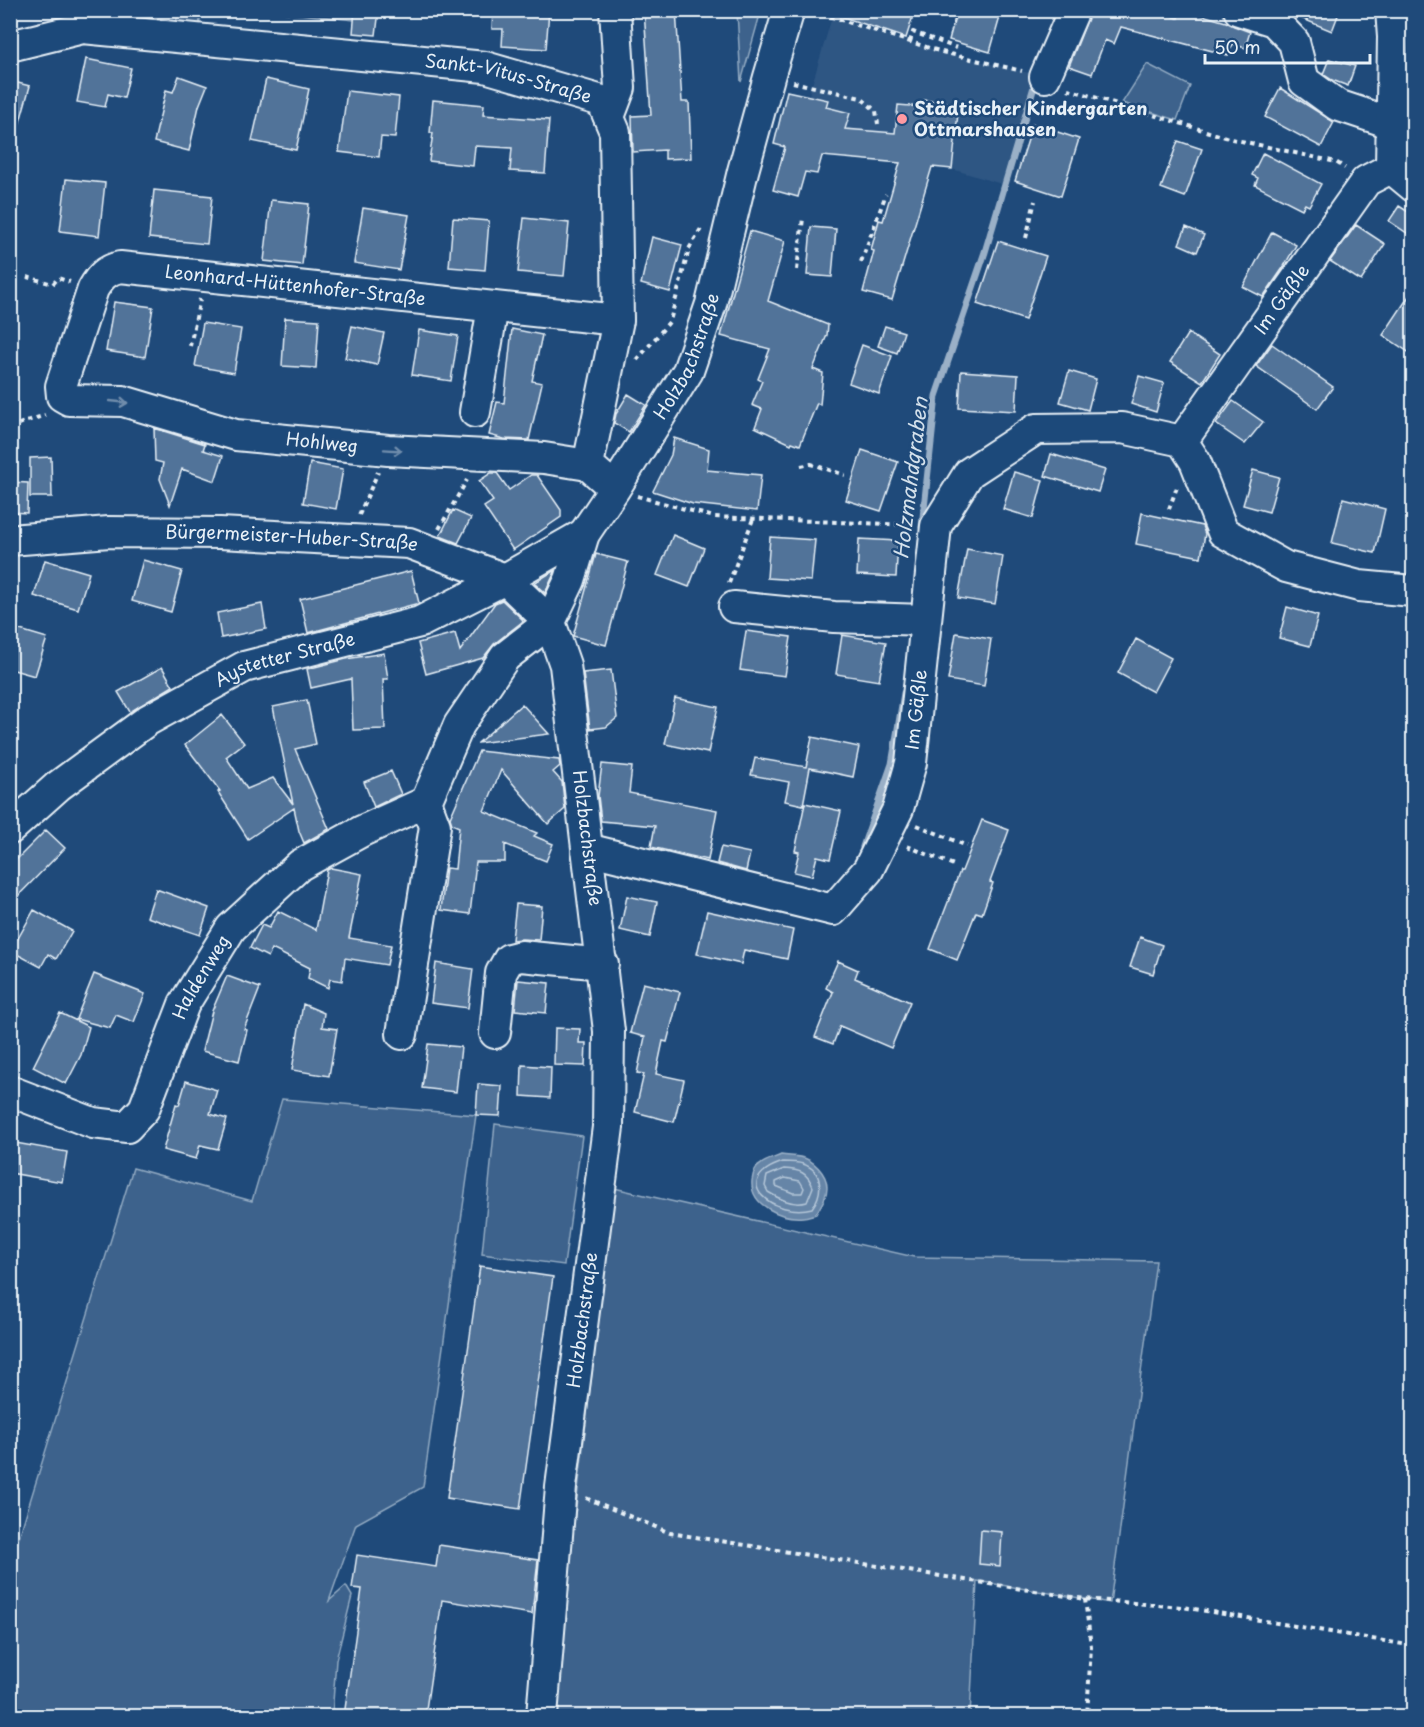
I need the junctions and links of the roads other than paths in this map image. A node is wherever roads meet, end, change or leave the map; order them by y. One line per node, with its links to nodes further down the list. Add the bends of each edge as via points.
1 (615, 10): 8 (street, via 620,88)
2 (789, 10): 18 (street, Holzbachstraße, via 743,171 711,304 688,371)
3 (1074, 10): 7 (street)
4 (1239, 10): 9 (street, via 1274,21 1294,42 1304,81 1337,105)
5 (1391, 10): 9 (street)
6 (10, 46): 8 (street, Sankt-Vitus-Straße, via 83,28 485,67 602,101)
7 (1045, 77)
8 (609, 117): 13 (street, Sankt-Vitus-Straße, via 615,132)
9 (1391, 123): 10 (street)
10 (1378, 174): 11 (street); 16 (street, Im Gäßle)
11 (1413, 187)
12 (494, 307): 13 (street, Leonhard-Hüttenhofer-Straße); 14 (street, Leonhard-Hüttenhofer-Straße, via 110,269 93,289); 15 (street)
13 (618, 321): 17 (street, Sankt-Vitus-Straße)
14 (54, 405): 17 (street, Hohlweg, one-way to 17, via 69,400 123,401 236,435 388,450 467,468 544,458)
15 (475, 412)
16 (1182, 441): 22 (street, via 1195,461 1223,532 1286,567 1359,586); 24 (street, Im Gäßle, via 1122,428 1036,429 969,473 936,526)
17 (588, 465): 18 (street)
18 (615, 488): 19 (street, Holzbachstraße)
19 (584, 534): 21 (street, Aystetter Straße); 25 (street, Holzbachstraße, via 570,580)
20 (14, 545): 21 (street, Bürgermeister-Huber-Straße, via 109,532 409,543)
21 (505, 579): 25 (street, Bürgermeister-Huber-Straße); 27 (street, Aystetter Straße, via 420,622 244,667 148,720 58,786)
22 (1413, 591)
23 (734, 607): 24 (street, via 834,617)
24 (925, 620): 28 (street, Im Gäßle, via 910,763 889,826 868,870 833,910)
25 (550, 622): 26 (street, via 505,657 459,725); 28 (street, Holzbachstraße, via 565,665)
26 (426, 802): 31 (street, via 435,826); 32 (street, Haldenweg, via 362,831 300,866 231,928 184,1004 144,1109 127,1127 93,1123)
27 (10, 829)
28 (587, 849): 29 (street, Holzbachstraße)
29 (603, 964): 30 (street, via 521,956 509,959 501,973); 33 (street, Holzbachstraße, via 609,1030 608,1127 561,1487)
30 (495, 1033)
31 (402, 1034)
32 (10, 1091)
33 (543, 1716)

